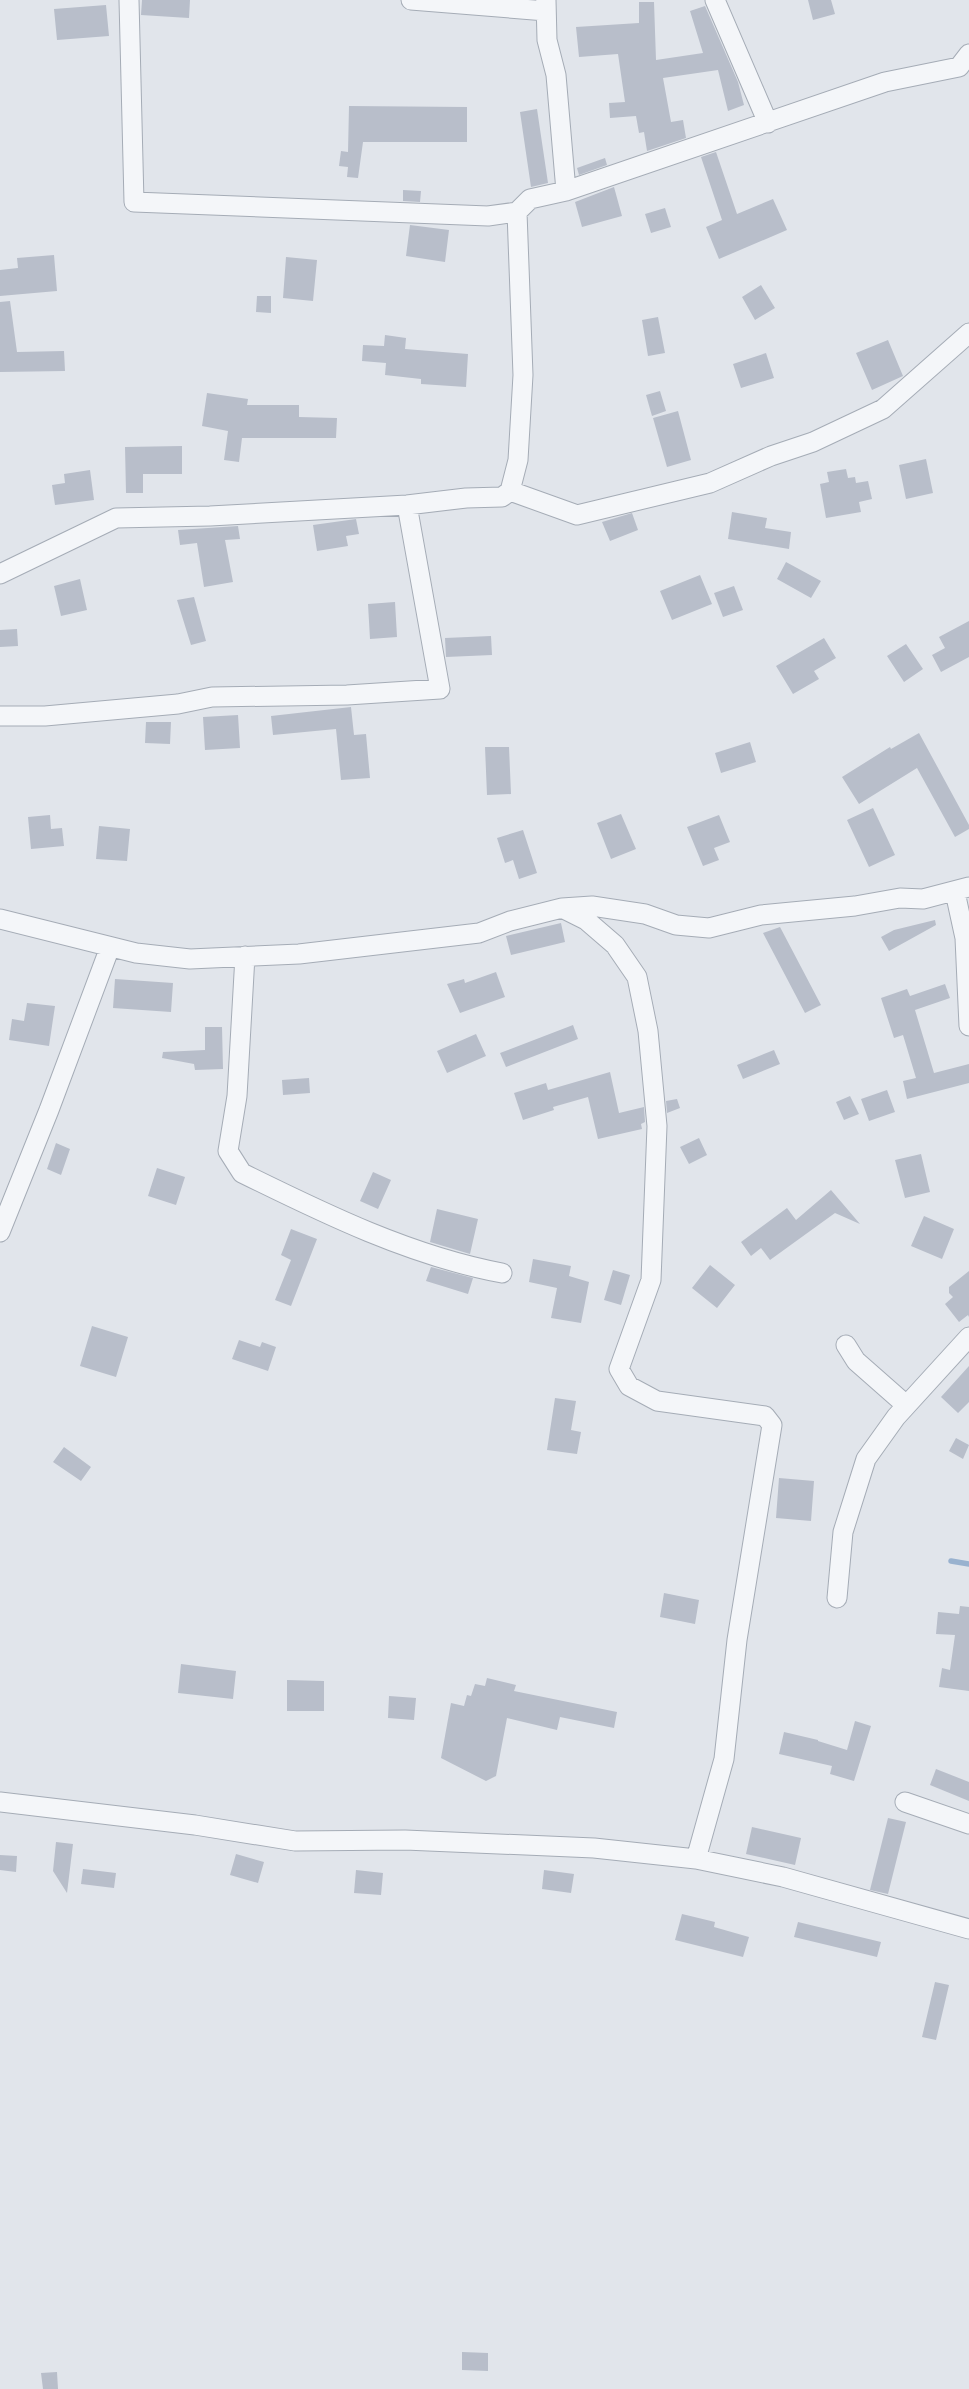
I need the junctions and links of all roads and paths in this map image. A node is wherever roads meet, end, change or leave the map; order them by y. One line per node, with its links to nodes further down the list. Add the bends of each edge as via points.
1 (129, 0): 8 (street, via 134,202 433,215 488,216)
2 (411, 0): 4 (street)
3 (715, 0): 6 (street)
4 (546, 6): 7 (street, via 547,40 556,75)
5 (969, 54): 6 (street, via 959,67 885,82)
6 (768, 123): 7 (street)
7 (566, 191): 8 (street, via 530,200)
8 (517, 212): 10 (street, via 523,375 518,460)
9 (969, 333): 10 (street, via 883,409 813,442 771,456 710,483 577,516)
10 (510, 491): 11 (street, via 502,497)
11 (407, 505): 12 (street, via 116,518); 13 (street, via 440,689 212,698 45,716)
12 (0, 574)
13 (0, 716)
14 (962, 889): 15 (street, via 923,900 900,898 761,916 709,928 676,925 621,909 592,906); 19 (street)
15 (562, 908): 18 (street, via 510,921 479,934 299,954); 29 (street, via 586,920 615,945 638,977 648,1031 657,1126 651,1280 619,1370 629,1386 656,1401 765,1416 772,1425 737,1640 724,1759)
16 (0, 919): 17 (street)
17 (110, 947): 18 (street, via 190,959); 20 (street)
18 (245, 956): 21 (street, via 237,1096 228,1151 242,1173 392,1242)
19 (969, 1026)
20 (0, 1232)
21 (502, 1273)
22 (969, 1337): 24 (street)
23 (846, 1345): 24 (street, via 856,1361)
24 (906, 1405): 25 (street, via 866,1459 843,1532)
25 (837, 1598)
26 (0, 1802): 29 (street, via 195,1825 295,1841 395,1840 594,1848)
27 (905, 1802): 28 (street)
28 (969, 1824)
29 (696, 1860): 30 (street, via 783,1877)
30 (969, 1930)

